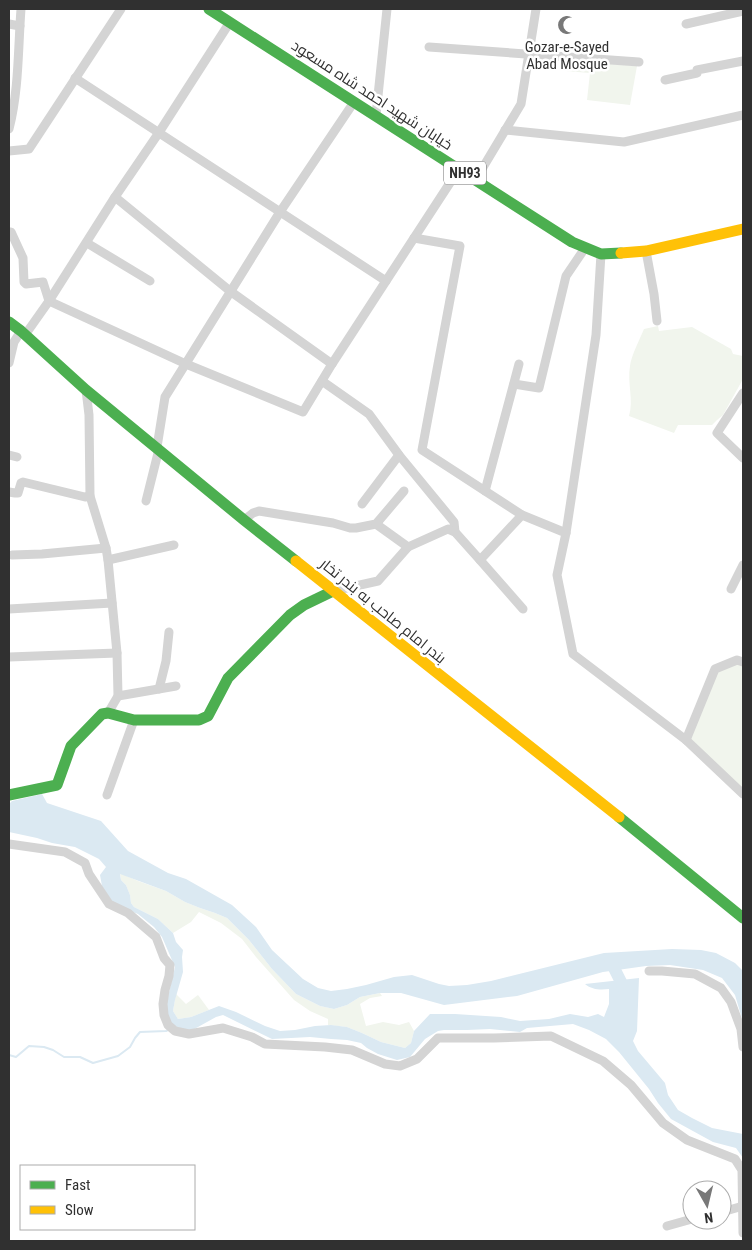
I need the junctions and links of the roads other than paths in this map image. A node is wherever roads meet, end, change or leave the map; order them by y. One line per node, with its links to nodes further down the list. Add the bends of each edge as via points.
1 (21, 9): 10 (street)
2 (121, 9): 16 (street)
3 (209, 9): 7 (main road, خیابان شهید احمد شاه مسعود / NH93)
4 (387, 9): 20 (street)
5 (536, 9): 13 (street)
6 (743, 11): 9 (street)
7 (227, 16): 19 (main road, خیابان شهید احمد شاه مسعود / NH93); 24 (street)
8 (9, 24): 10 (street)
9 (686, 24)
10 (20, 26): 12 (street)
11 (429, 47): 13 (street)
12 (13, 50): 18 (street)
13 (529, 54): 15 (street); 23 (street, via 521,104)
14 (743, 61): 17 (street)
15 (640, 62)
16 (75, 78): 24 (street); 25 (street, via 29,149)
17 (665, 80)
18 (12, 85): 22 (street, via 13,113)
19 (354, 102): 20 (main road, خیابان شهید احمد شاه مسعود / NH93); 29 (street)
20 (376, 115): 26 (main road, خیابان شهید احمد شاه مسعود / NH93)
21 (743, 115): 23 (street, via 624,142)
22 (9, 128)
23 (505, 130): 27 (street)
24 (158, 134): 28 (street); 29 (street)
25 (9, 150)
26 (459, 169): 27 (main road, خیابان شهید احمد شاه مسعود / NH93); 32 (street)
27 (476, 179): 34 (main road, خیابان شهید احمد شاه مسعود / NH93)
28 (116, 197): 33 (street); 39 (street)
29 (280, 212): 38 (street); 39 (street)
30 (743, 230): 35 (main road, خیابان شهید احمد شاه مسعود / NH93)
31 (9, 232): 40 (street, via 24,258 24,282 43,282)
32 (414, 238): 38 (street); 57 (street, via 460,246 422,450)
33 (87, 243): 37 (street); 40 (street)
34 (585, 248): 36 (main road, خیابان شهید احمد شاه مسعود / NH93); 49 (street, via 566,276 539,388)
35 (646, 251): 36 (main road, خیابان شهید احمد شاه مسعود / NH93); 41 (street)
36 (601, 254): 66 (street, via 596,335)
37 (150, 281)
38 (386, 281): 46 (street)
39 (230, 291): 45 (street); 46 (street)
40 (49, 301): 43 (street); 45 (street)
41 (657, 321)
42 (9, 322): 43 (main road, بندر امام صاحب به بندر تخار)
43 (23, 333): 44 (street, via 14,342); 50 (main road, بندر امام صاحب به بندر تخار)
44 (9, 363)
45 (186, 364): 48 (street, via 303,412); 53 (street, via 165,397)
46 (332, 364): 48 (street)
47 (519, 364): 49 (street)
48 (322, 381): 54 (street, via 369,414)
49 (514, 384): 57 (street)
50 (86, 390): 53 (main road, بندر امام صاحب به بندر تخار); 59 (street)
51 (743, 393): 52 (street)
52 (740, 403): 55 (street, via 717,433)
53 (158, 448): 60 (street); 63 (main road, بندر امام صاحب به بندر تخار)
54 (399, 455): 61 (street); 65 (street, via 454,522)
55 (743, 458)
56 (404, 491): 64 (street)
57 (485, 491): 62 (street)
58 (9, 492): 59 (street, via 18,493 23,482)
59 (90, 496): 69 (street)
60 (146, 501)
61 (362, 504)
62 (522, 515): 66 (street); 72 (street)
63 (244, 520): 64 (street, via 259,511 350,528); 75 (main road, بندر امام صاحب به بندر تخار)
64 (376, 524): 68 (street)
65 (455, 532): 68 (street, via 448,529); 72 (street)
66 (566, 533): 88 (street, via 557,575 573,654)
67 (174, 545): 71 (street)
68 (408, 547): 75 (street, via 378,581)
69 (106, 548): 70 (street); 71 (street)
70 (12, 555)
71 (108, 560): 76 (street)
72 (480, 560): 77 (street)
73 (743, 565): 74 (street)
74 (731, 589)
75 (333, 591): 87 (main road, via 290,615 228,678 208,716 199,720); 93 (main road, بندر امام صاحب به بندر تخار)
76 (112, 603): 78 (street); 80 (street)
77 (523, 609)
78 (9, 610)
79 (169, 632): 84 (street)
80 (116, 653): 81 (street); 85 (street)
81 (9, 657)
82 (743, 662): 88 (street, via 737,660 716,669)
83 (176, 686): 84 (street)
84 (159, 689): 85 (street)
85 (118, 696): 86 (street)
86 (108, 713): 87 (main road); 90 (main road, via 102,714 71,746 57,785)
87 (134, 720): 91 (street)
88 (686, 740): 89 (street)
89 (743, 794)
90 (9, 795)
91 (107, 795)
92 (9, 844): 96 (street, via 65,852 85,863 109,904 128,913 156,938 170,965 163,1004 164,1016 171,1028 189,1034 223,1028 252,1036 265,1044 352,1050 385,1064 400,1066 417,1060 438,1038 550,1036 603,1061 631,1085 662,1123 687,1140 735,1159 742,1170)
93 (743, 918)
94 (649, 971): 95 (street, via 695,974 721,988 731,1002 740,1026)
95 (743, 1047)
96 (743, 1206): 99 (street)
97 (682, 1222): 98 (street)
98 (667, 1226)
99 (743, 1233)

